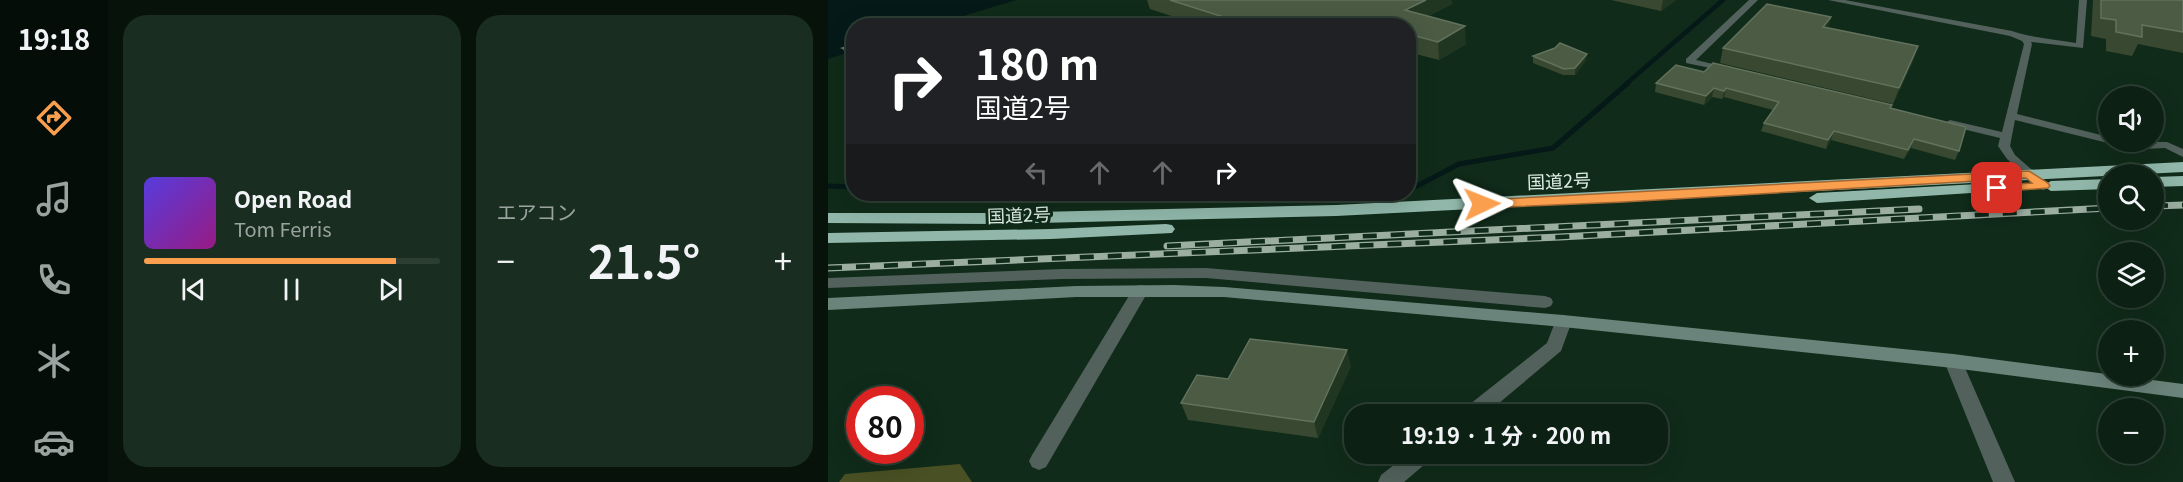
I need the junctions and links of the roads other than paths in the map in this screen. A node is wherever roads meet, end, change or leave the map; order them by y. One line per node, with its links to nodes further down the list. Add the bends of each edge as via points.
1 (1754, 0): 5 (lane, via 1689,61)
2 (1832, 0): 4 (lane)
3 (2083, 0): 4 (lane, via 2080,46)
4 (2025, 39): 6 (lane, via 2028,44)
5 (1735, 72)
6 (2012, 116): 8 (lane); 9 (lane)
7 (1942, 121): 8 (lane)
8 (2006, 136): 13 (lane, via 2006,151)
9 (2098, 138)
10 (2164, 145): 11 (lane)
11 (2183, 154)
12 (2183, 167): 13 (highway, 国道2号)
13 (2029, 174): 17 (lane); 18 (highway, 国道2号, via 1222,216)
14 (2183, 181): 15 (highway)
15 (2164, 182)
16 (2098, 184): 17 (highway, 国道2号)
17 (2044, 186): 19 (highway, 国道2号, via 1051,234)
18 (828, 218)
19 (828, 238)
20 (828, 284): 22 (street, via 1062,274 1206,273)
21 (1141, 290): 23 (street); 24 (street, via 1224,292); 28 (street)
22 (1545, 302)
23 (828, 304)
24 (1563, 321): 25 (street); 27 (street, via 1555,346)
25 (1953, 361): 26 (street); 31 (street)
26 (2183, 391)
27 (1484, 404)
28 (1039, 461)
29 (1411, 464): 30 (street)
30 (1389, 482)
31 (2004, 482)

